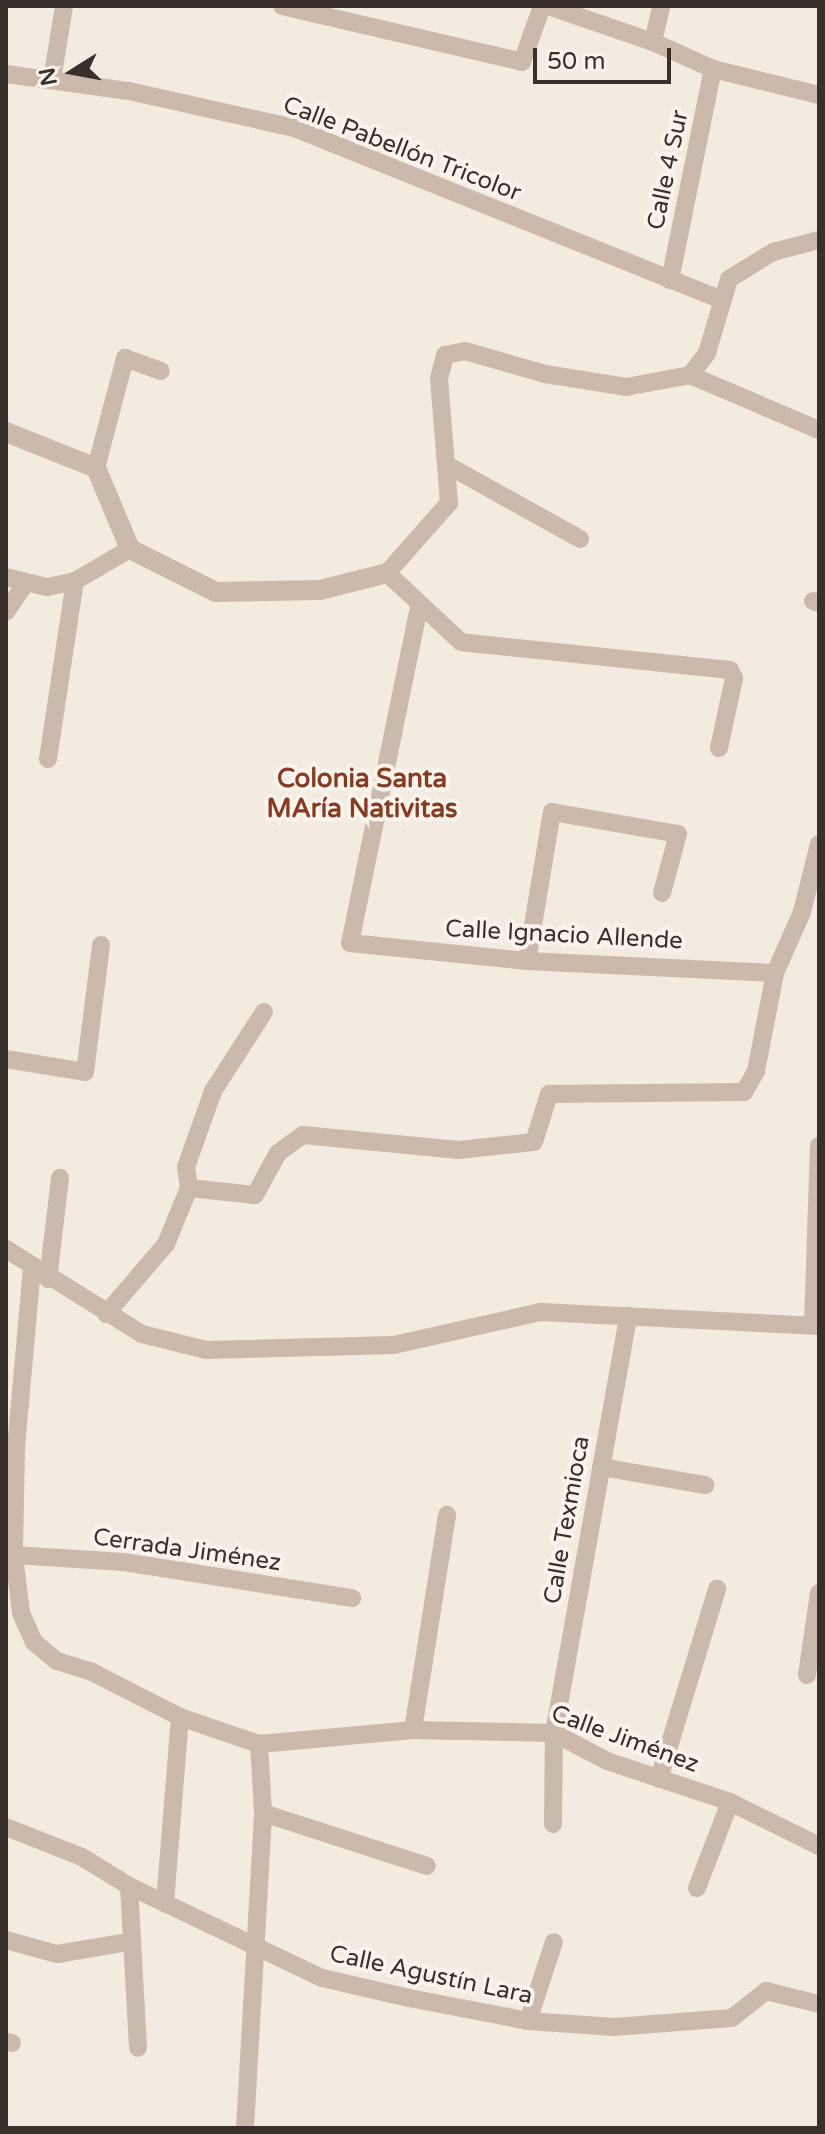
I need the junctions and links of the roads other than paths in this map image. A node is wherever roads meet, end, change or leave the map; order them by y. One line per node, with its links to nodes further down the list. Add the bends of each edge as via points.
1 (64, 6): 8 (street)
2 (282, 6): 3 (street, via 522,62)
3 (545, 6): 5 (street)
4 (661, 6): 5 (street)
5 (653, 42): 6 (street)
6 (713, 69): 9 (street); 11 (street, Calle 4 Sur)
7 (6, 74): 8 (street, Calle Pabellón Tricolor)
8 (52, 80): 11 (street, Calle Pabellón Tricolor, via 294,128)
9 (819, 95)
10 (819, 240): 12 (street, via 749,263 729,279)
11 (670, 280): 12 (street, Calle Pabellón Tricolor)
12 (722, 300): 14 (street, via 707,353)
13 (161, 371): 18 (street, via 125,358)
14 (690, 375): 15 (street); 17 (street, via 626,387 453,352 440,364 439,379)
15 (819, 430)
16 (6, 432): 18 (street)
17 (449, 466): 19 (street); 21 (street, via 449,503)
18 (96, 468): 20 (street)
19 (580, 539)
20 (130, 549): 21 (street, via 216,592 320,590); 23 (street)
21 (387, 573): 25 (street)
22 (6, 577): 24 (street)
23 (75, 581): 24 (street); 28 (street)
24 (24, 585): 26 (street)
25 (419, 607): 27 (street, via 461,642 730,670 734,678); 33 (street, Calle Ignacio Allende, via 350,943)
26 (6, 612)
27 (719, 748)
28 (48, 759)
29 (819, 844): 31 (street)
30 (662, 893): 33 (street, via 678,834 552,812)
31 (810, 913): 34 (street)
32 (101, 945): 36 (street, via 85,1072)
33 (527, 961): 34 (street, Calle Ignacio Allende)
34 (775, 973): 39 (street, via 756,1071 744,1092 549,1094 534,1142 458,1150 303,1135 278,1153 255,1195)
35 (264, 1012): 39 (street, via 213,1091 186,1167)
36 (6, 1059)
37 (819, 1146): 44 (street)
38 (60, 1178): 41 (street)
39 (189, 1188): 42 (street, via 166,1244)
40 (6, 1249): 41 (street)
41 (40, 1273): 42 (street); 48 (street, via 16,1447)
42 (106, 1314): 43 (street, via 170,1345 206,1350 394,1345 541,1312)
43 (628, 1316): 44 (street); 45 (street, Calle Texmioca)
44 (816, 1326)
45 (601, 1467): 46 (street); 55 (street, Calle Texmioca)
46 (705, 1485)
47 (447, 1515): 54 (street)
48 (14, 1555): 51 (street, Cerrada Jiménez, via 124,1562); 53 (street, via 21,1613 34,1642 57,1661 92,1672)
49 (717, 1589): 57 (street)
50 (819, 1593): 52 (street)
51 (352, 1598)
52 (807, 1675)
53 (180, 1717): 56 (street); 66 (street)
54 (413, 1730): 55 (street, Calle Jiménez); 56 (street, Calle Jiménez)
55 (554, 1733): 57 (street, Calle Jiménez, via 607,1761); 60 (street, Calle Texmioca)
56 (259, 1744): 59 (street)
57 (659, 1779): 58 (street, Calle Jiménez)
58 (730, 1802): 62 (street, Calle Jiménez); 65 (street)
59 (263, 1813): 63 (street); 70 (street)
60 (553, 1824)
61 (6, 1827): 64 (street, Calle Agustín Lara, via 82,1857)
62 (819, 1846)
63 (427, 1866)
64 (129, 1886): 66 (street, Calle Agustín Lara); 68 (street)
65 (697, 1888)
66 (165, 1903): 70 (street, Calle Agustín Lara)
67 (6, 1940): 68 (street, via 57,1954)
68 (129, 1942): 73 (street)
69 (554, 1942): 72 (street)
70 (257, 1949): 72 (street, Calle Agustín Lara, via 322,1978); 74 (street)
71 (819, 2004): 72 (street, Calle Agustín Lara, via 766,1991 732,2018 614,2027)
72 (528, 2021)
73 (138, 2048)
74 (245, 2128)

